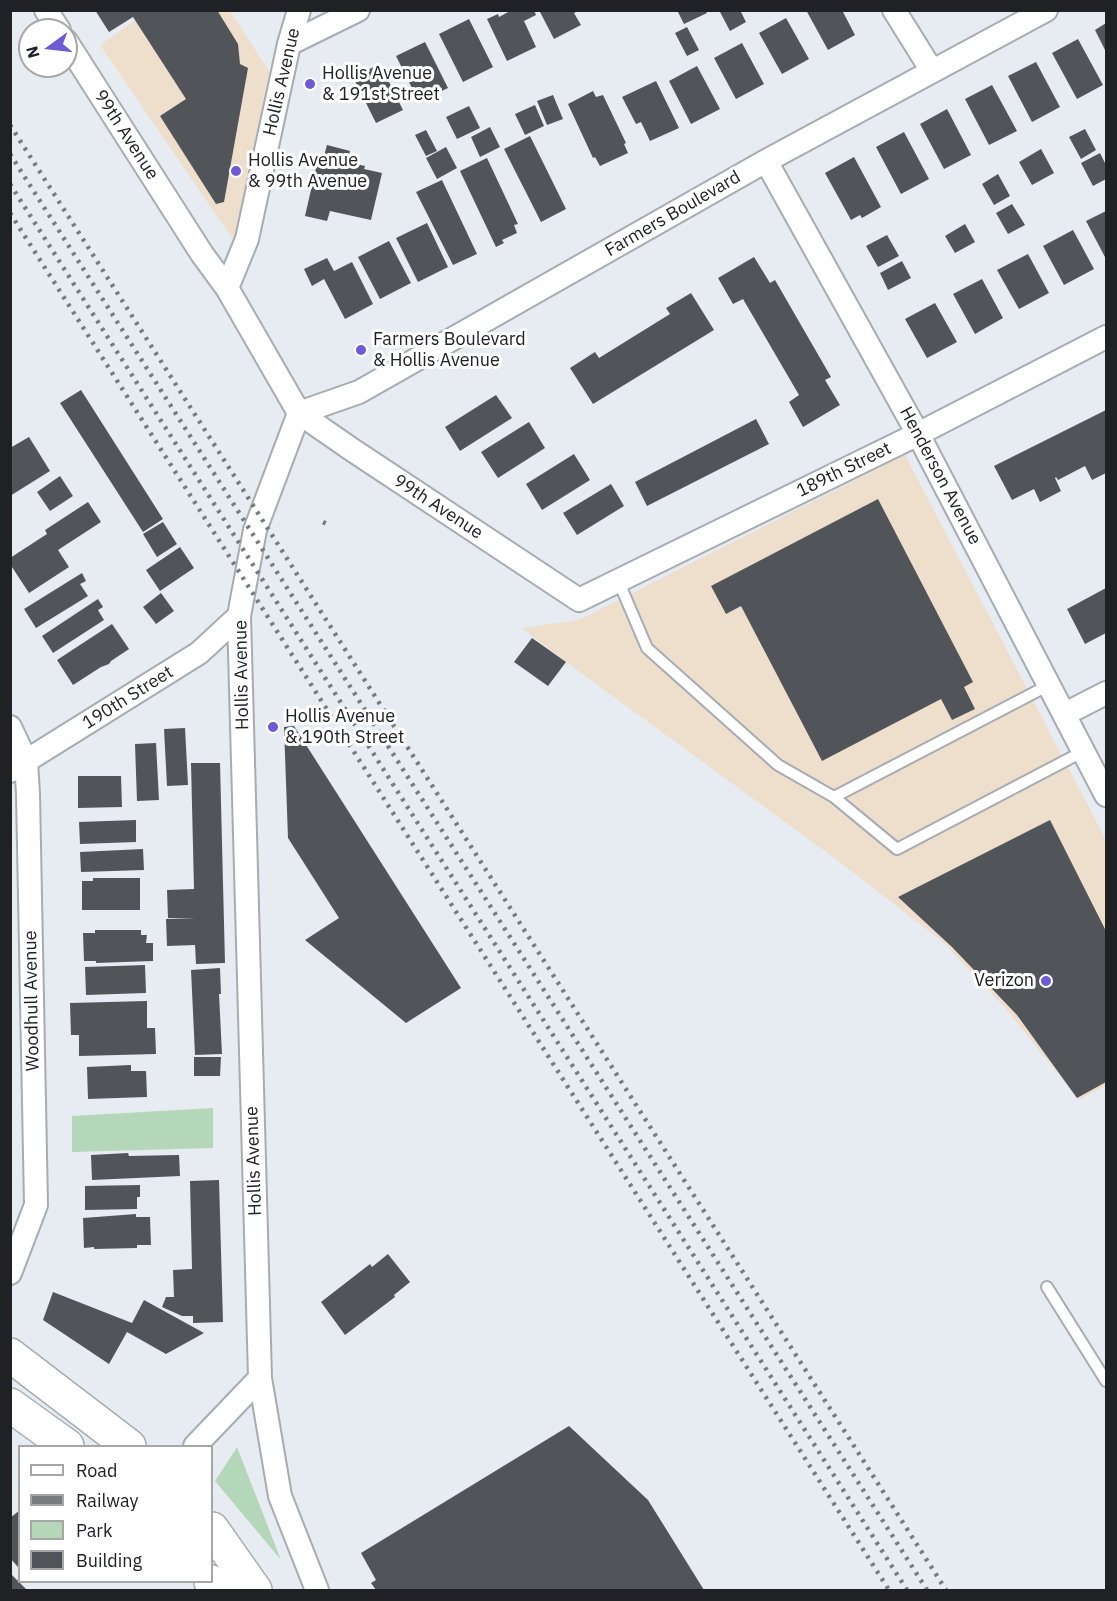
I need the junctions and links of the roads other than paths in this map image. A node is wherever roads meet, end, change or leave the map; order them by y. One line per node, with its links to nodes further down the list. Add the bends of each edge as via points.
1 (299, 10): 5 (street, Hollis Avenue)
2 (358, 10): 5 (street)
3 (894, 10): 7 (street)
4 (1046, 10): 7 (street, Farmers Boulevard)
5 (289, 44): 9 (street, Hollis Avenue, via 247,239)
6 (78, 60): 9 (street, 99th Avenue)
7 (932, 71): 8 (street, Farmers Boulevard)
8 (766, 161): 11 (street, Farmers Boulevard, via 359,392); 12 (street, Henderson Avenue)
9 (227, 288): 11 (street)
10 (1107, 337): 12 (street, 189th Street)
11 (299, 413): 14 (street, 99th Avenue); 15 (street, Hollis Avenue, via 255,530)
12 (918, 434): 13 (street, 189th Street); 16 (street, Henderson Avenue)
13 (618, 580): 14 (street, 189th Street); 23 (lane, via 647,648 778,765)
14 (579, 600)
15 (240, 616): 21 (street, 190th Street, via 199,653); 27 (street, Hollis Avenue)
16 (1050, 685): 18 (street, Henderson Avenue); 23 (lane)
17 (1107, 693): 18 (street)
18 (1065, 714): 20 (street, Henderson Avenue)
19 (10, 727): 21 (street, Woodhull Avenue)
20 (1084, 751): 22 (street, Henderson Avenue); 23 (lane, via 897,849)
21 (18, 766): 24 (street, Woodhull Avenue, via 36,1205)
22 (1107, 795)
23 (834, 796)
24 (10, 1273)
25 (1047, 1287): 28 (lane)
26 (10, 1355): 31 (main road)
27 (260, 1378): 32 (street); 35 (street, Hollis Avenue, via 280,1496)
28 (1107, 1381)
29 (10, 1405): 30 (main road)
30 (66, 1445)
31 (128, 1445)
32 (196, 1445)
33 (213, 1530): 34 (main road)
34 (255, 1590)
35 (317, 1590)

